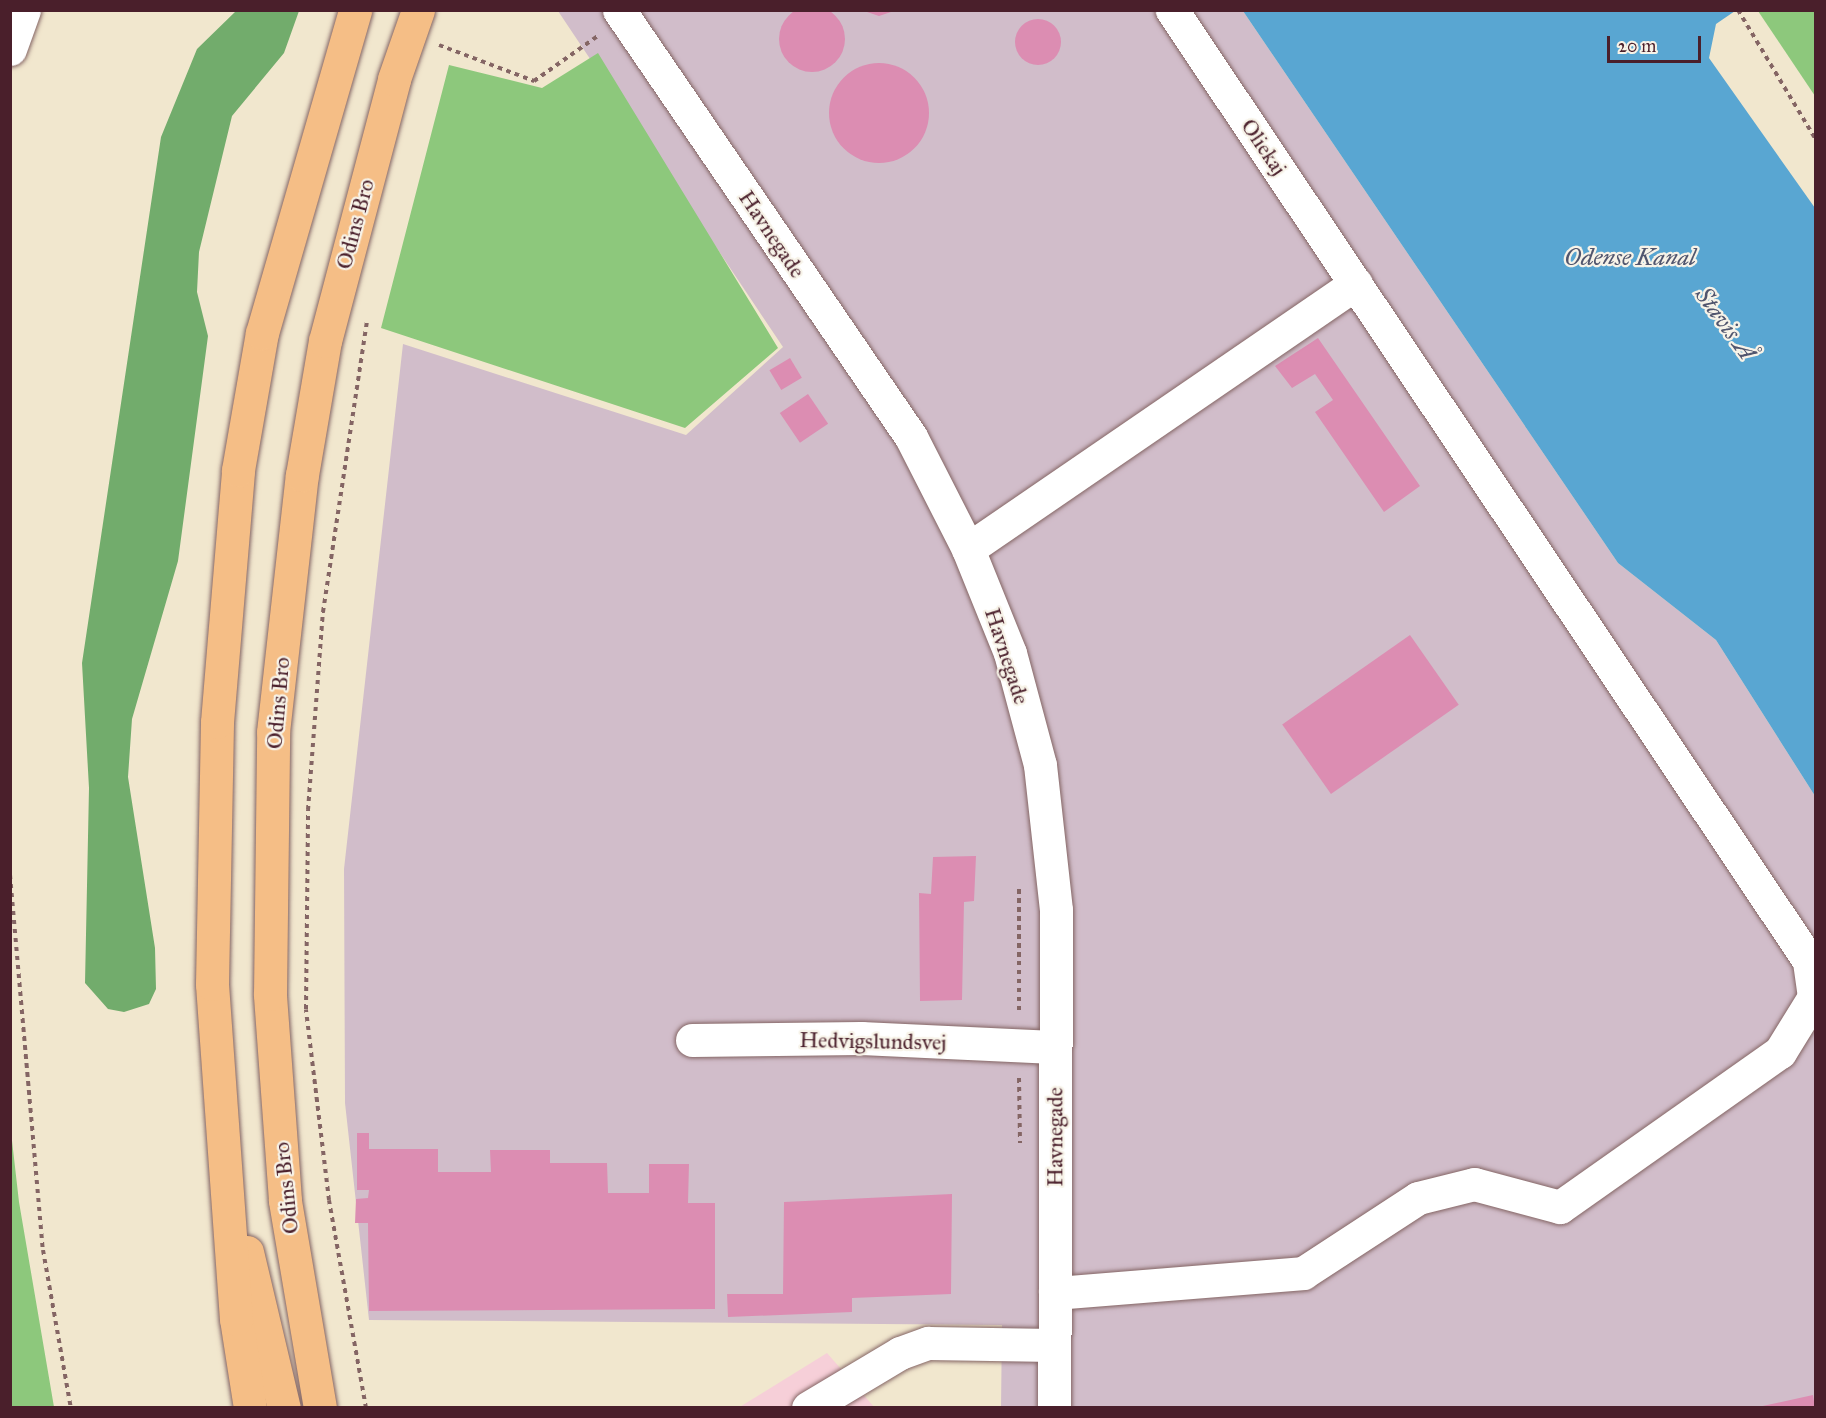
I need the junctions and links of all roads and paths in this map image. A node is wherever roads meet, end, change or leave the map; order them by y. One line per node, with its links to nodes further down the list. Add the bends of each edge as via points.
1 (24, 10): 10 (street)
2 (355, 10): 22 (main road, via 262,333 238,470 217,722 212,984)
3 (418, 10): 29 (main road, Odins Bro, via 394,79 325,341 303,475 273,732 270,994 285,1200)
4 (1172, 10): 13 (street, Oliekaj)
5 (1740, 12): 12 (path)
6 (605, 24): 8 (path); 9 (path, via 534,81); 15 (street, Havnegade, via 911,437)
7 (441, 36): 9 (path)
8 (607, 44)
9 (438, 45): 11 (path)
10 (10, 49)
11 (435, 56)
12 (1815, 140)
13 (1356, 283): 15 (street); 23 (street, Oliekaj, via 1809,961 1814,997 1780,1052 1560,1207 1474,1184 1419,1198 1303,1274)
14 (369, 308): 30 (path, via 323,612 308,810 306,1009 329,1200)
15 (968, 549): 20 (street, Havnegade, via 1010,653 1040,765 1056,910)
16 (10, 875): 26 (path, via 43,1250)
17 (1018, 882): 19 (path)
18 (692, 1040): 19 (street, Hedvigslundsvej, via 861,1038)
19 (1019, 1046): 20 (street, Hedvigslundsvej); 21 (path)
20 (1054, 1047): 23 (street, Havnegade)
21 (1020, 1154)
22 (225, 1156): 27 (main road, via 236,1319); 28 (main road)
23 (1055, 1293): 24 (street, Havnegade)
24 (1054, 1345): 25 (street, via 928,1343); 33 (street, Havnegade)
25 (868, 1371): 31 (street); 32 (street)
26 (71, 1407)
27 (250, 1407)
28 (284, 1407)
29 (321, 1407)
30 (366, 1407)
31 (808, 1407)
32 (858, 1407)
33 (1054, 1407)

